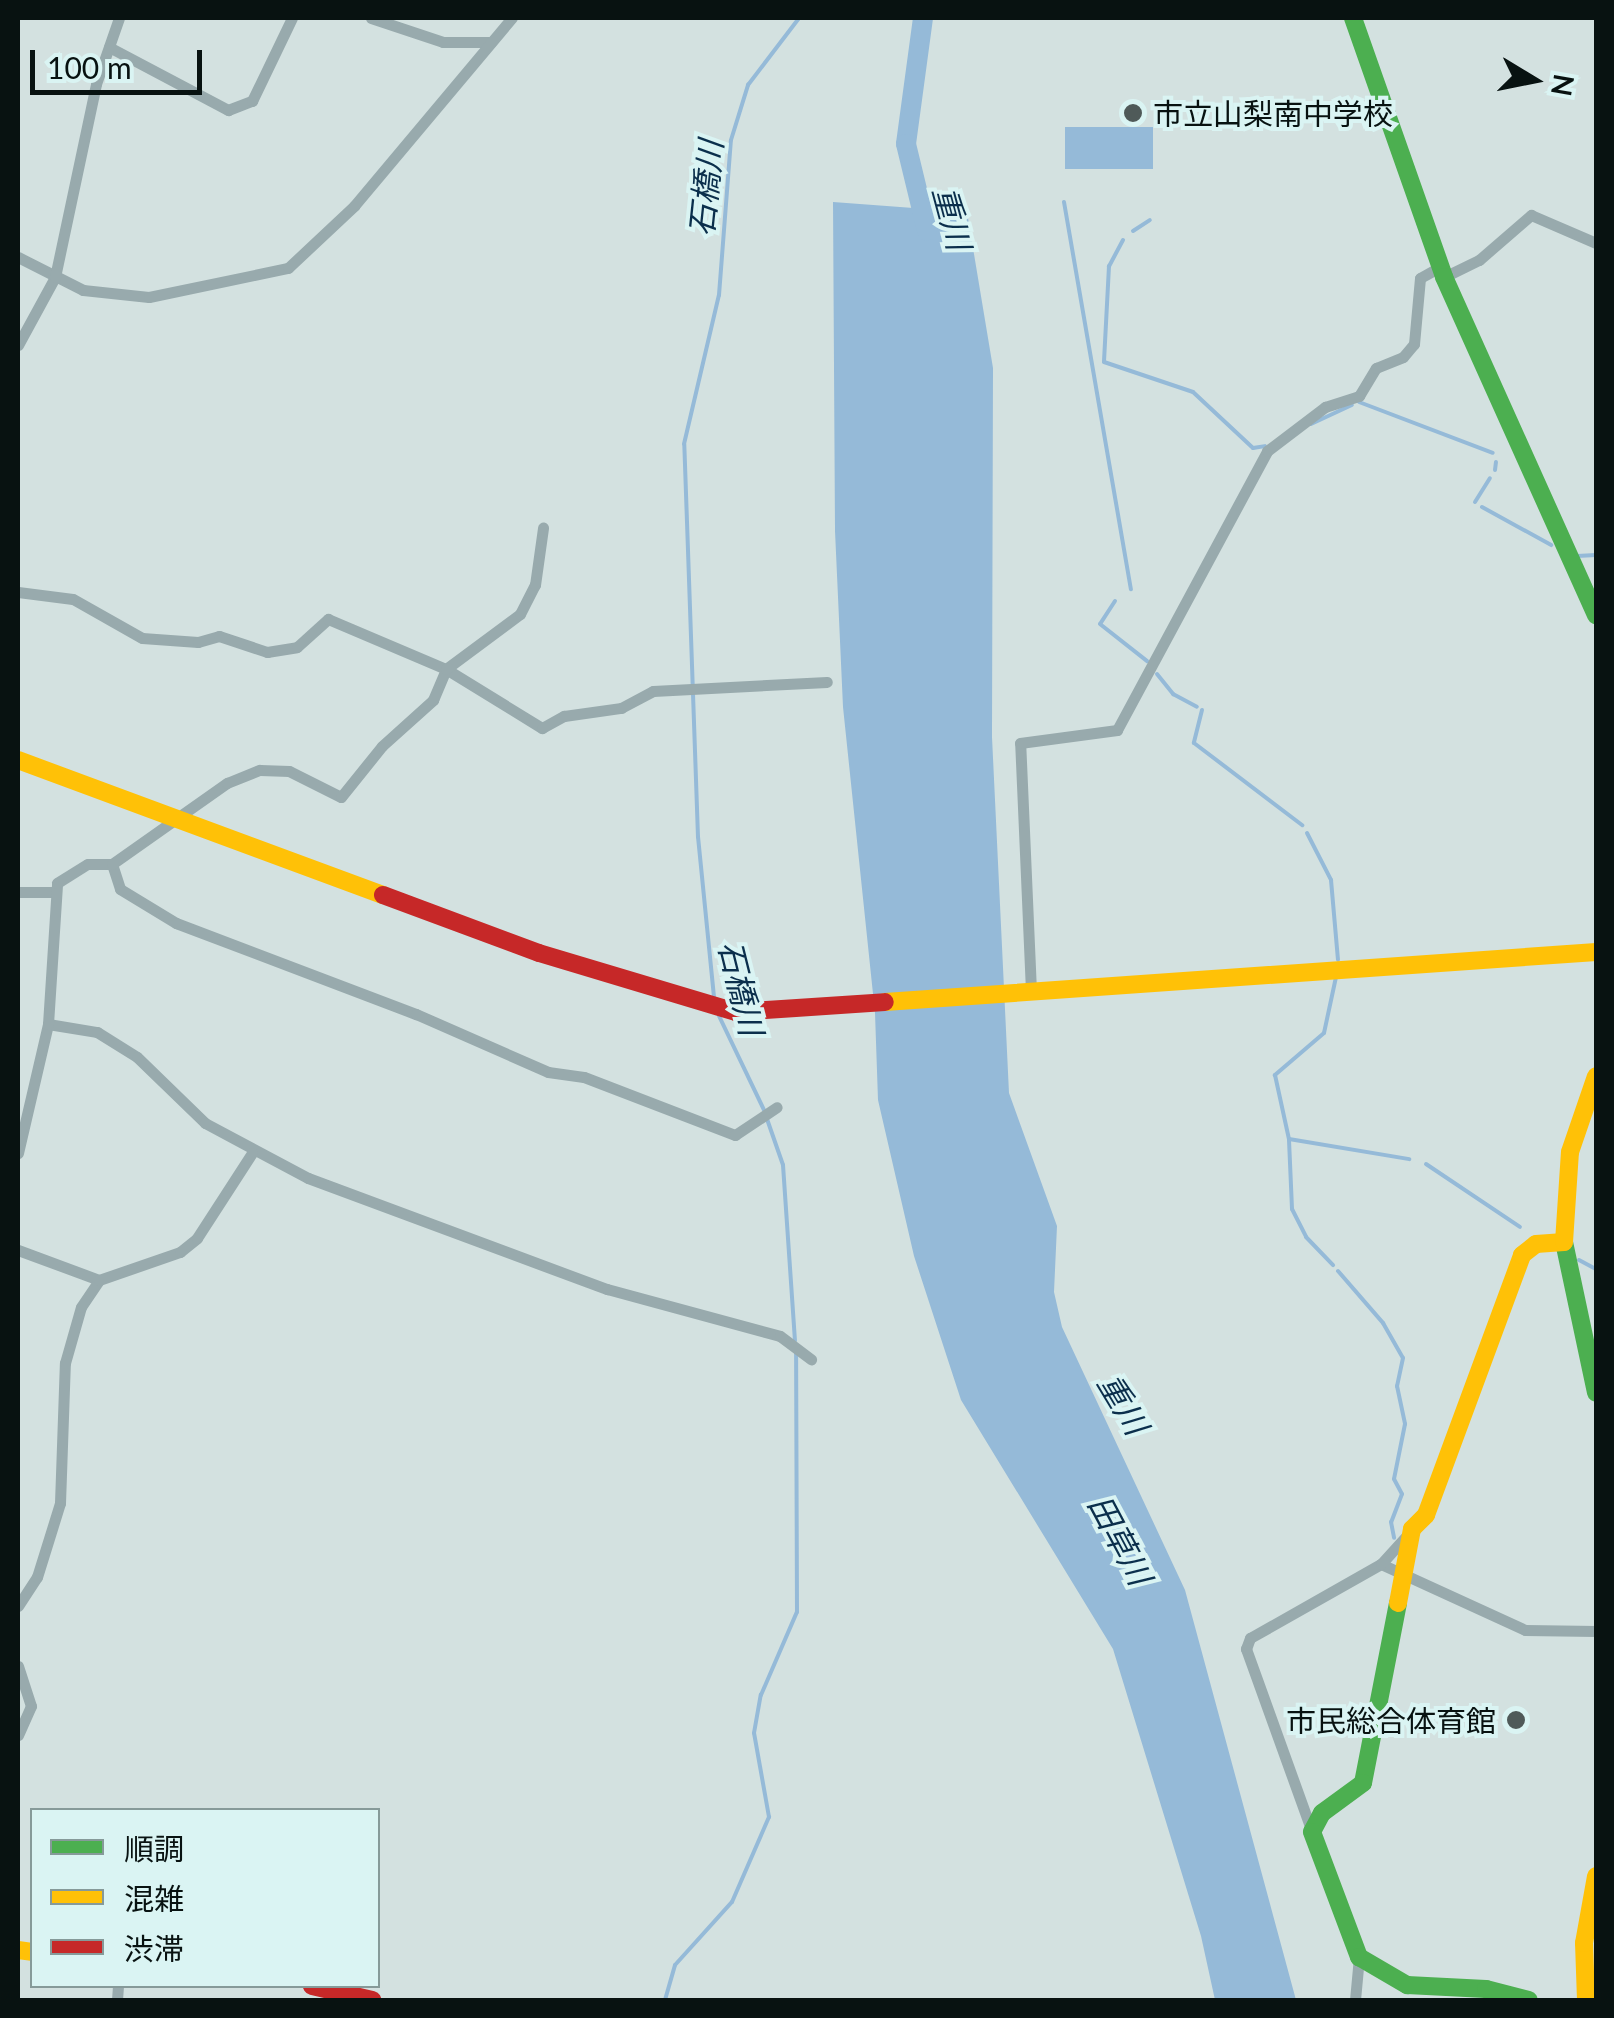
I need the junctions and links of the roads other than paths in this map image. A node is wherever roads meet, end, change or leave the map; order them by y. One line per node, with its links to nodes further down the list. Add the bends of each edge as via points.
1 (120, 18): 7 (street)
2 (292, 18): 7 (street, via 252,101 228,110)
3 (372, 18): 6 (street, via 443,42)
4 (512, 18): 6 (street)
5 (1353, 18): 10 (street)
6 (491, 42): 11 (street, via 354,206 288,268 148,297 83,290)
7 (109, 47): 11 (street)
8 (1596, 243): 10 (street, via 1531,216 1479,260)
9 (18, 257): 11 (street)
10 (1442, 272): 15 (street); 24 (street, via 1420,278 1414,344 1403,357 1376,368 1359,396 1325,407 1267,452 1117,730 1020,744)
11 (55, 277): 12 (street)
12 (18, 345)
13 (544, 528): 16 (street, via 535,585 520,614)
14 (18, 592): 16 (street, via 73,600 142,638 198,642 218,636 267,652 297,647 328,619)
15 (1596, 615)
16 (446, 669): 17 (street, via 542,728 564,716 621,708 653,691); 19 (street, via 433,700 340,797 289,771 260,770)
17 (827, 682)
18 (18, 760): 19 (street)
19 (174, 818): 20 (street); 24 (street, via 707,1008 855,1007)
20 (112, 864): 22 (street, via 88,864); 27 (street, via 120,889 176,924 416,1014 548,1072 584,1077 736,1135)
21 (18, 892): 22 (street)
22 (54, 892): 25 (street)
23 (1596, 952): 24 (street)
24 (1031, 991)
25 (48, 1024): 28 (street); 29 (street, via 97,1032 137,1056 179,1102)
26 (1595, 1086): 30 (street, via 1570,1152)
27 (777, 1108)
28 (18, 1153)
29 (252, 1153): 32 (street, via 197,1238 180,1252); 33 (street, via 514,1257 790,1343)
30 (1564, 1242): 34 (street); 35 (street, via 1536,1244 1522,1256 1426,1515)
31 (18, 1250): 32 (street)
32 (99, 1280): 38 (street, via 70,1332 60,1503 38,1577)
33 (811, 1359)
34 (1596, 1393)
35 (1412, 1530): 36 (street); 37 (street)
36 (1381, 1564): 37 (street); 42 (street, via 1250,1638 1246,1649)
37 (1401, 1572): 39 (street, via 1525,1630); 42 (street, via 1371,1759 1356,1790 1322,1812)
38 (18, 1606)
39 (1596, 1631)
40 (18, 1666): 41 (street, via 32,1706)
41 (18, 1735)
42 (1312, 1832): 44 (street)
43 (1596, 1876): 50 (street, via 1584,1943)
44 (1359, 1957): 46 (street, via 1407,1984); 48 (street)
45 (321, 1988): 47 (street)
46 (1504, 1997): 49 (street)
47 (372, 2000)
48 (1356, 2000)
49 (1529, 2000)
50 (1586, 2000)

